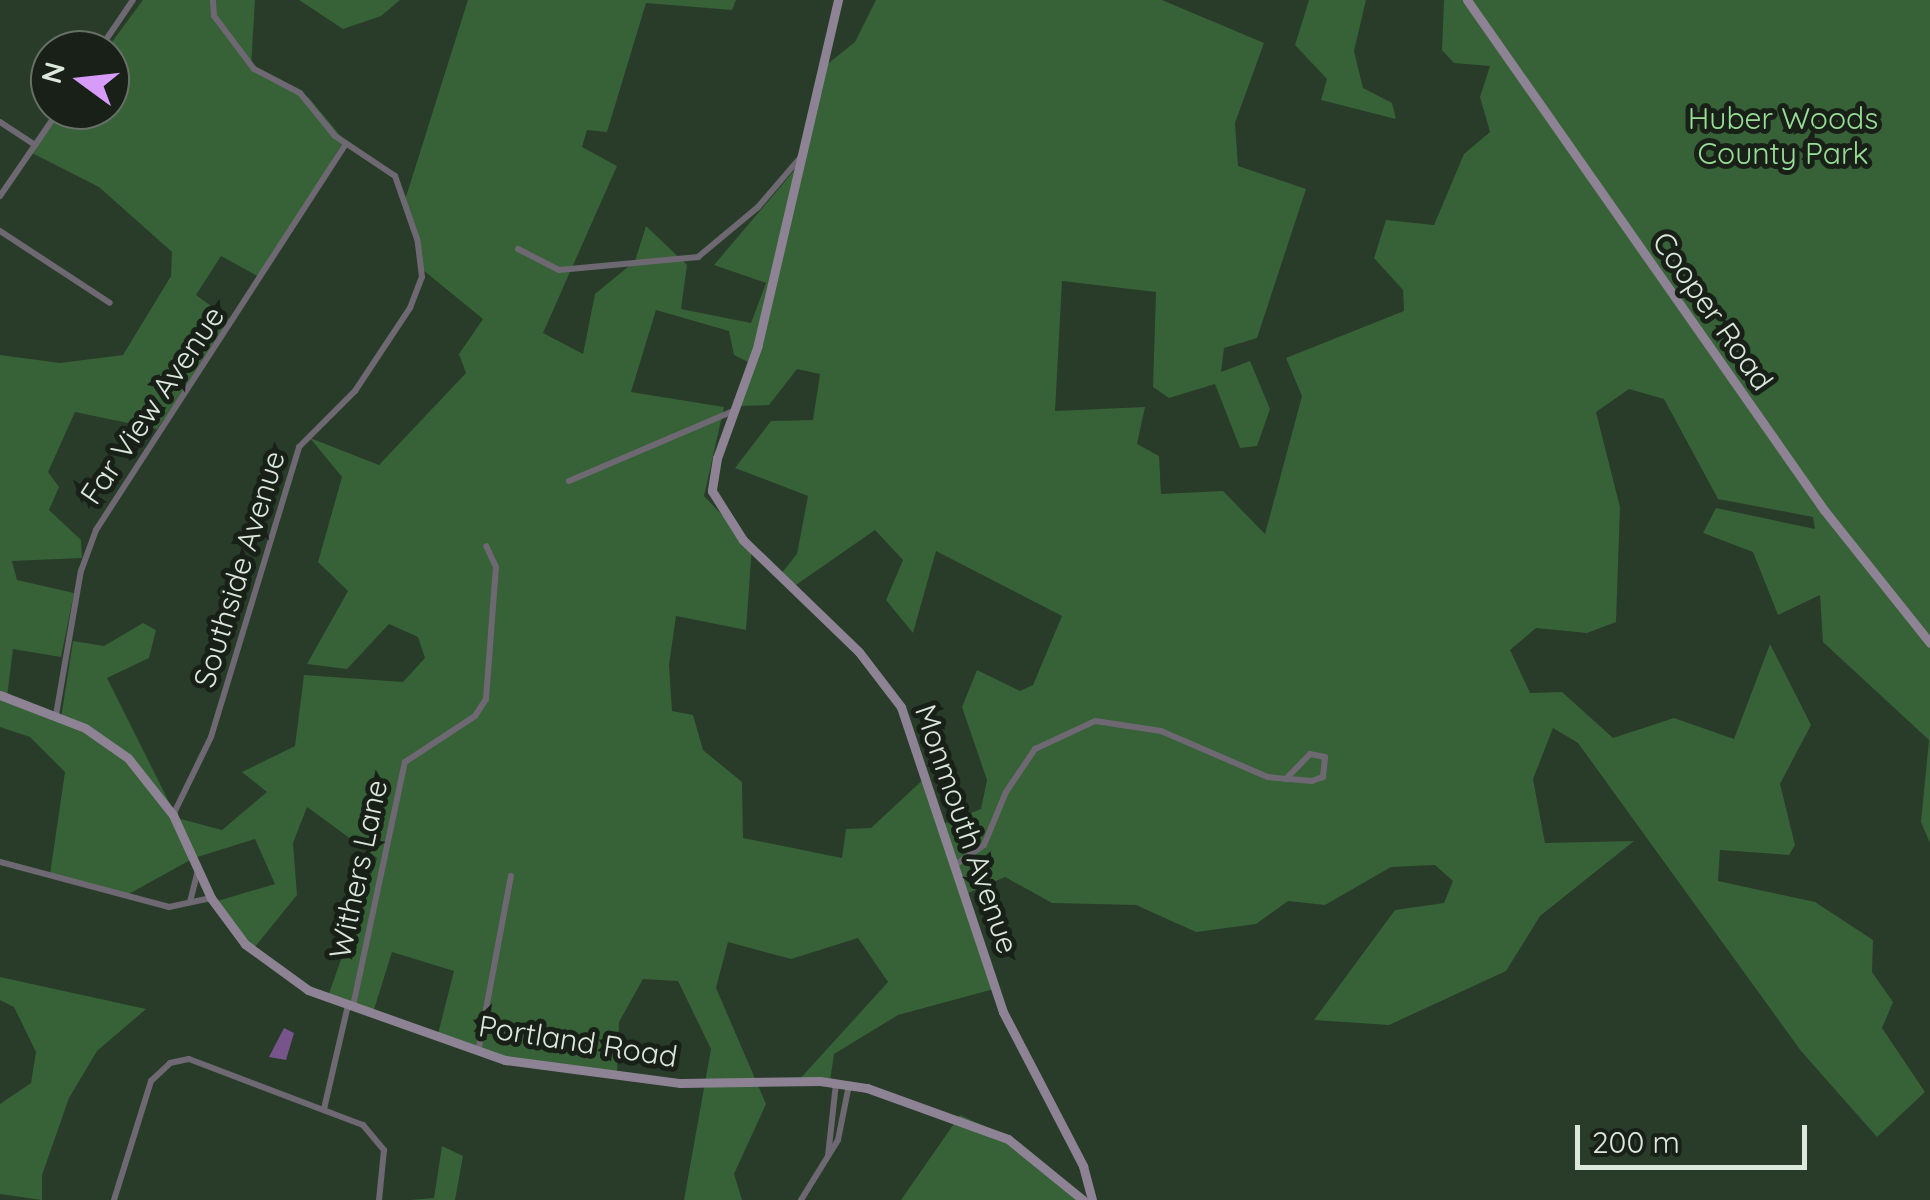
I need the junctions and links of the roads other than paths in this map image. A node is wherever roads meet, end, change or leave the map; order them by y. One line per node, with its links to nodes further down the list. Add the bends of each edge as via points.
1 (133, 0): 5 (street)
2 (212, 0): 8 (street, via 214,16 254,69 300,93)
3 (838, 0): 10 (street, Monmouth Avenue)
4 (1467, 0): 18 (street, Cooper Road, via 1824,510)
5 (113, 30)
6 (0, 122): 9 (street)
7 (45, 130): 9 (street)
8 (346, 144): 20 (street, Far View Avenue, via 88,547); 22 (street, Southside Avenue, via 394,176 422,278 356,391 299,447 211,737)
9 (35, 145): 11 (street)
10 (801, 158): 13 (street, via 758,207 698,257 559,270); 15 (street, Monmouth Avenue)
11 (0, 196)
12 (0, 231): 14 (street)
13 (518, 250)
14 (110, 304)
15 (736, 410): 16 (street); 24 (street, Monmouth Avenue, via 713,470 715,500 742,540 859,652 901,707)
16 (569, 482)
17 (486, 546): 29 (street, Withers Lane, via 496,567 486,700 475,716 405,762)
18 (1930, 643)
19 (0, 695): 20 (street, Portland Road)
20 (56, 715): 22 (street, Portland Road, via 118,750)
21 (1286, 779): 21 (street, via 1323,777 1325,757 1310,754); 24 (street, via 1161,731 1096,721 1035,749 1006,792 984,844)
22 (174, 815): 25 (street, Portland Road)
23 (0, 862): 28 (street, via 169,908)
24 (956, 865): 39 (street, Monmouth Avenue, via 1003,1012 1083,1166)
25 (198, 870): 27 (street, Portland Road); 28 (street)
26 (511, 876): 30 (street)
27 (211, 898): 28 (street); 29 (street, Portland Road, via 265,964)
28 (190, 903)
29 (350, 1006): 30 (street, Portland Road); 33 (street, Withers Lane)
30 (478, 1053): 31 (street, Portland Road, via 680,1083)
31 (836, 1083): 32 (street, Portland Road); 34 (street)
32 (849, 1085): 34 (street); 38 (street, Portland Road, via 987,1128 1020,1146)
33 (324, 1109): 35 (street, via 200,1060 170,1063 147,1091); 36 (street, via 362,1125 383,1146)
34 (828, 1157): 37 (street)
35 (114, 1200)
36 (378, 1200)
37 (800, 1200)
38 (1082, 1200)
39 (1092, 1200)

